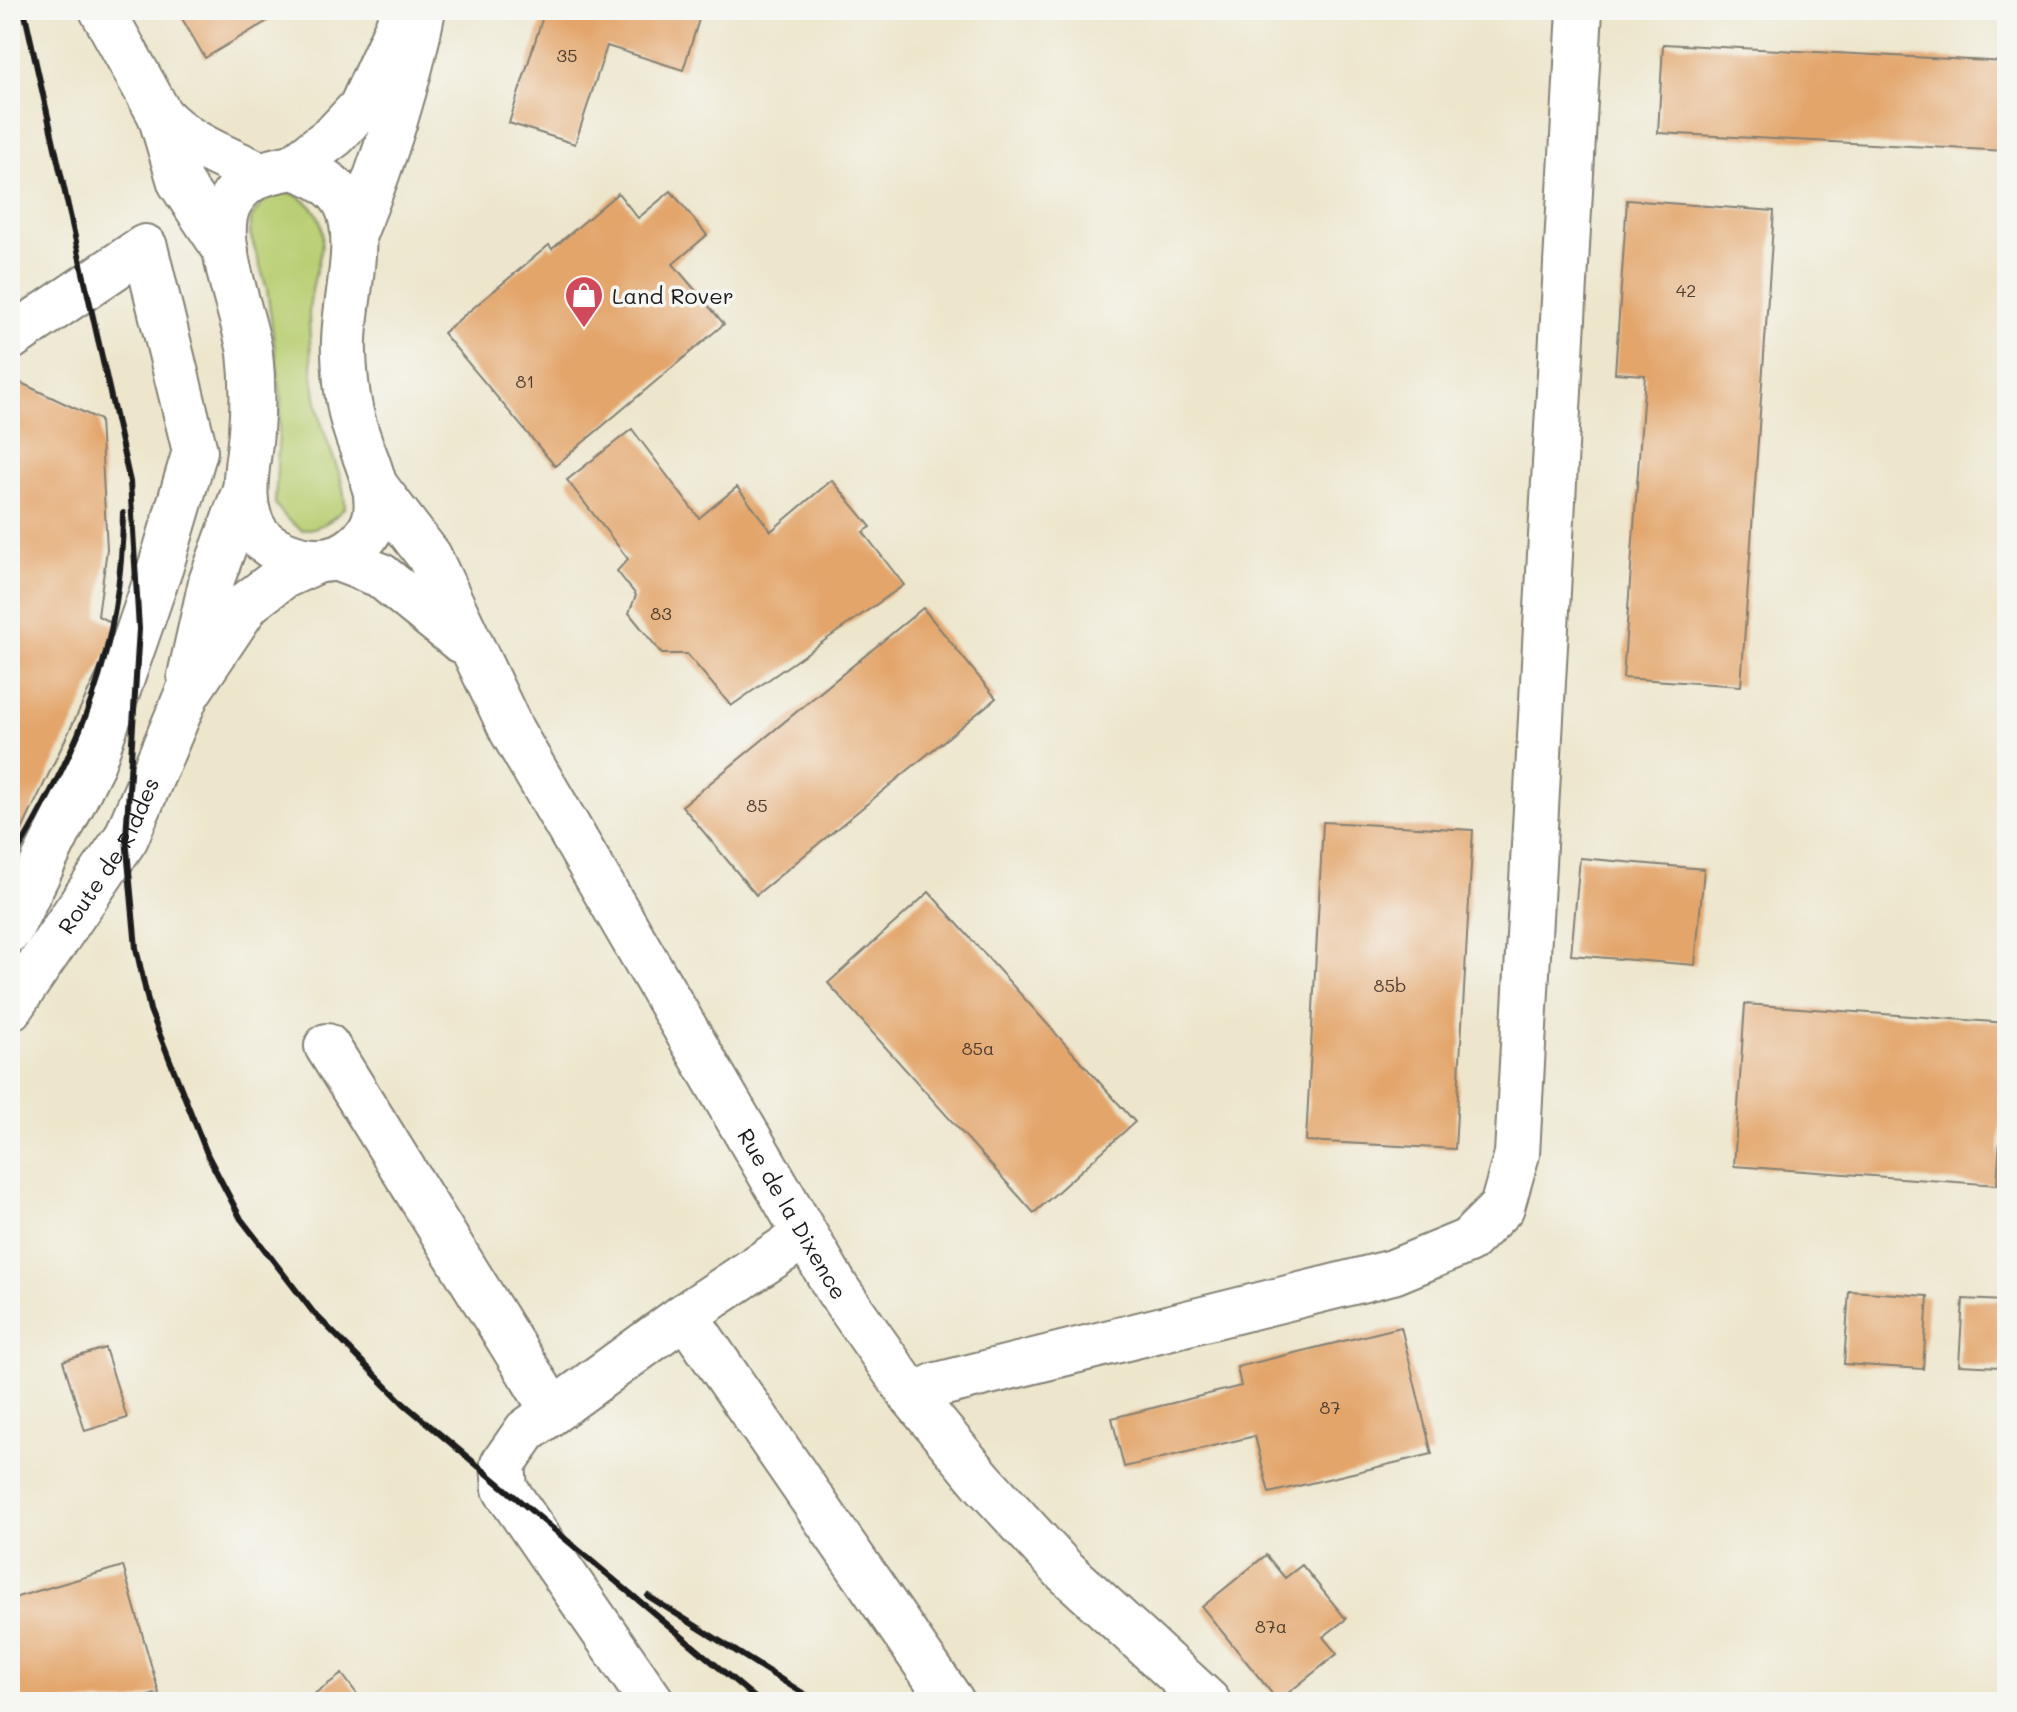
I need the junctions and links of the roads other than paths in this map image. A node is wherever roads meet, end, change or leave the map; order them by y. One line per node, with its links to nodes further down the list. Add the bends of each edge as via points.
1 (102, 10): 5 (street)
2 (405, 10): 6 (street, via 361,107 335,135)
3 (423, 10): 7 (street, via 411,72)
4 (1580, 10): 20 (street, via 1517,1154 1502,1207 1468,1241 1393,1272 944,1383)
5 (160, 115): 6 (street, via 195,143); 8 (street, via 180,182)
6 (276, 171): 7 (street, via 315,174 335,188); 8 (street, via 231,200 223,223)
7 (354, 234): 10 (street, via 343,352 355,430)
8 (226, 251): 11 (street, via 250,353 251,430)
9 (10, 338): 15 (street, via 145,247 195,451 93,762)
10 (373, 483): 12 (street, Route de Riddes, via 376,513 368,533 357,546); 13 (street, Rue de la Dixence, via 429,556)
11 (244, 492): 12 (street, via 255,531 267,544 293,556); 14 (street, Route de Riddes, via 211,582)
12 (326, 559): 13 (street, Rue de la Dixence, via 380,575); 14 (street, Route de Riddes, via 282,577 248,603)
13 (473, 652): 18 (street, Rue de la Dixence, via 527,758)
14 (187, 694): 16 (street, Route de Riddes, via 126,838)
15 (10, 930)
16 (13, 998)
17 (327, 1046): 21 (street)
18 (804, 1236): 19 (street); 20 (street, Rue de la Dixence)
19 (685, 1315): 21 (street); 23 (street)
20 (912, 1396): 24 (street, Rue de la Dixence, via 1063,1569)
21 (553, 1411): 22 (street, via 526,1431 503,1464 505,1489)
22 (652, 1702)
23 (952, 1702)
24 (1208, 1702)

